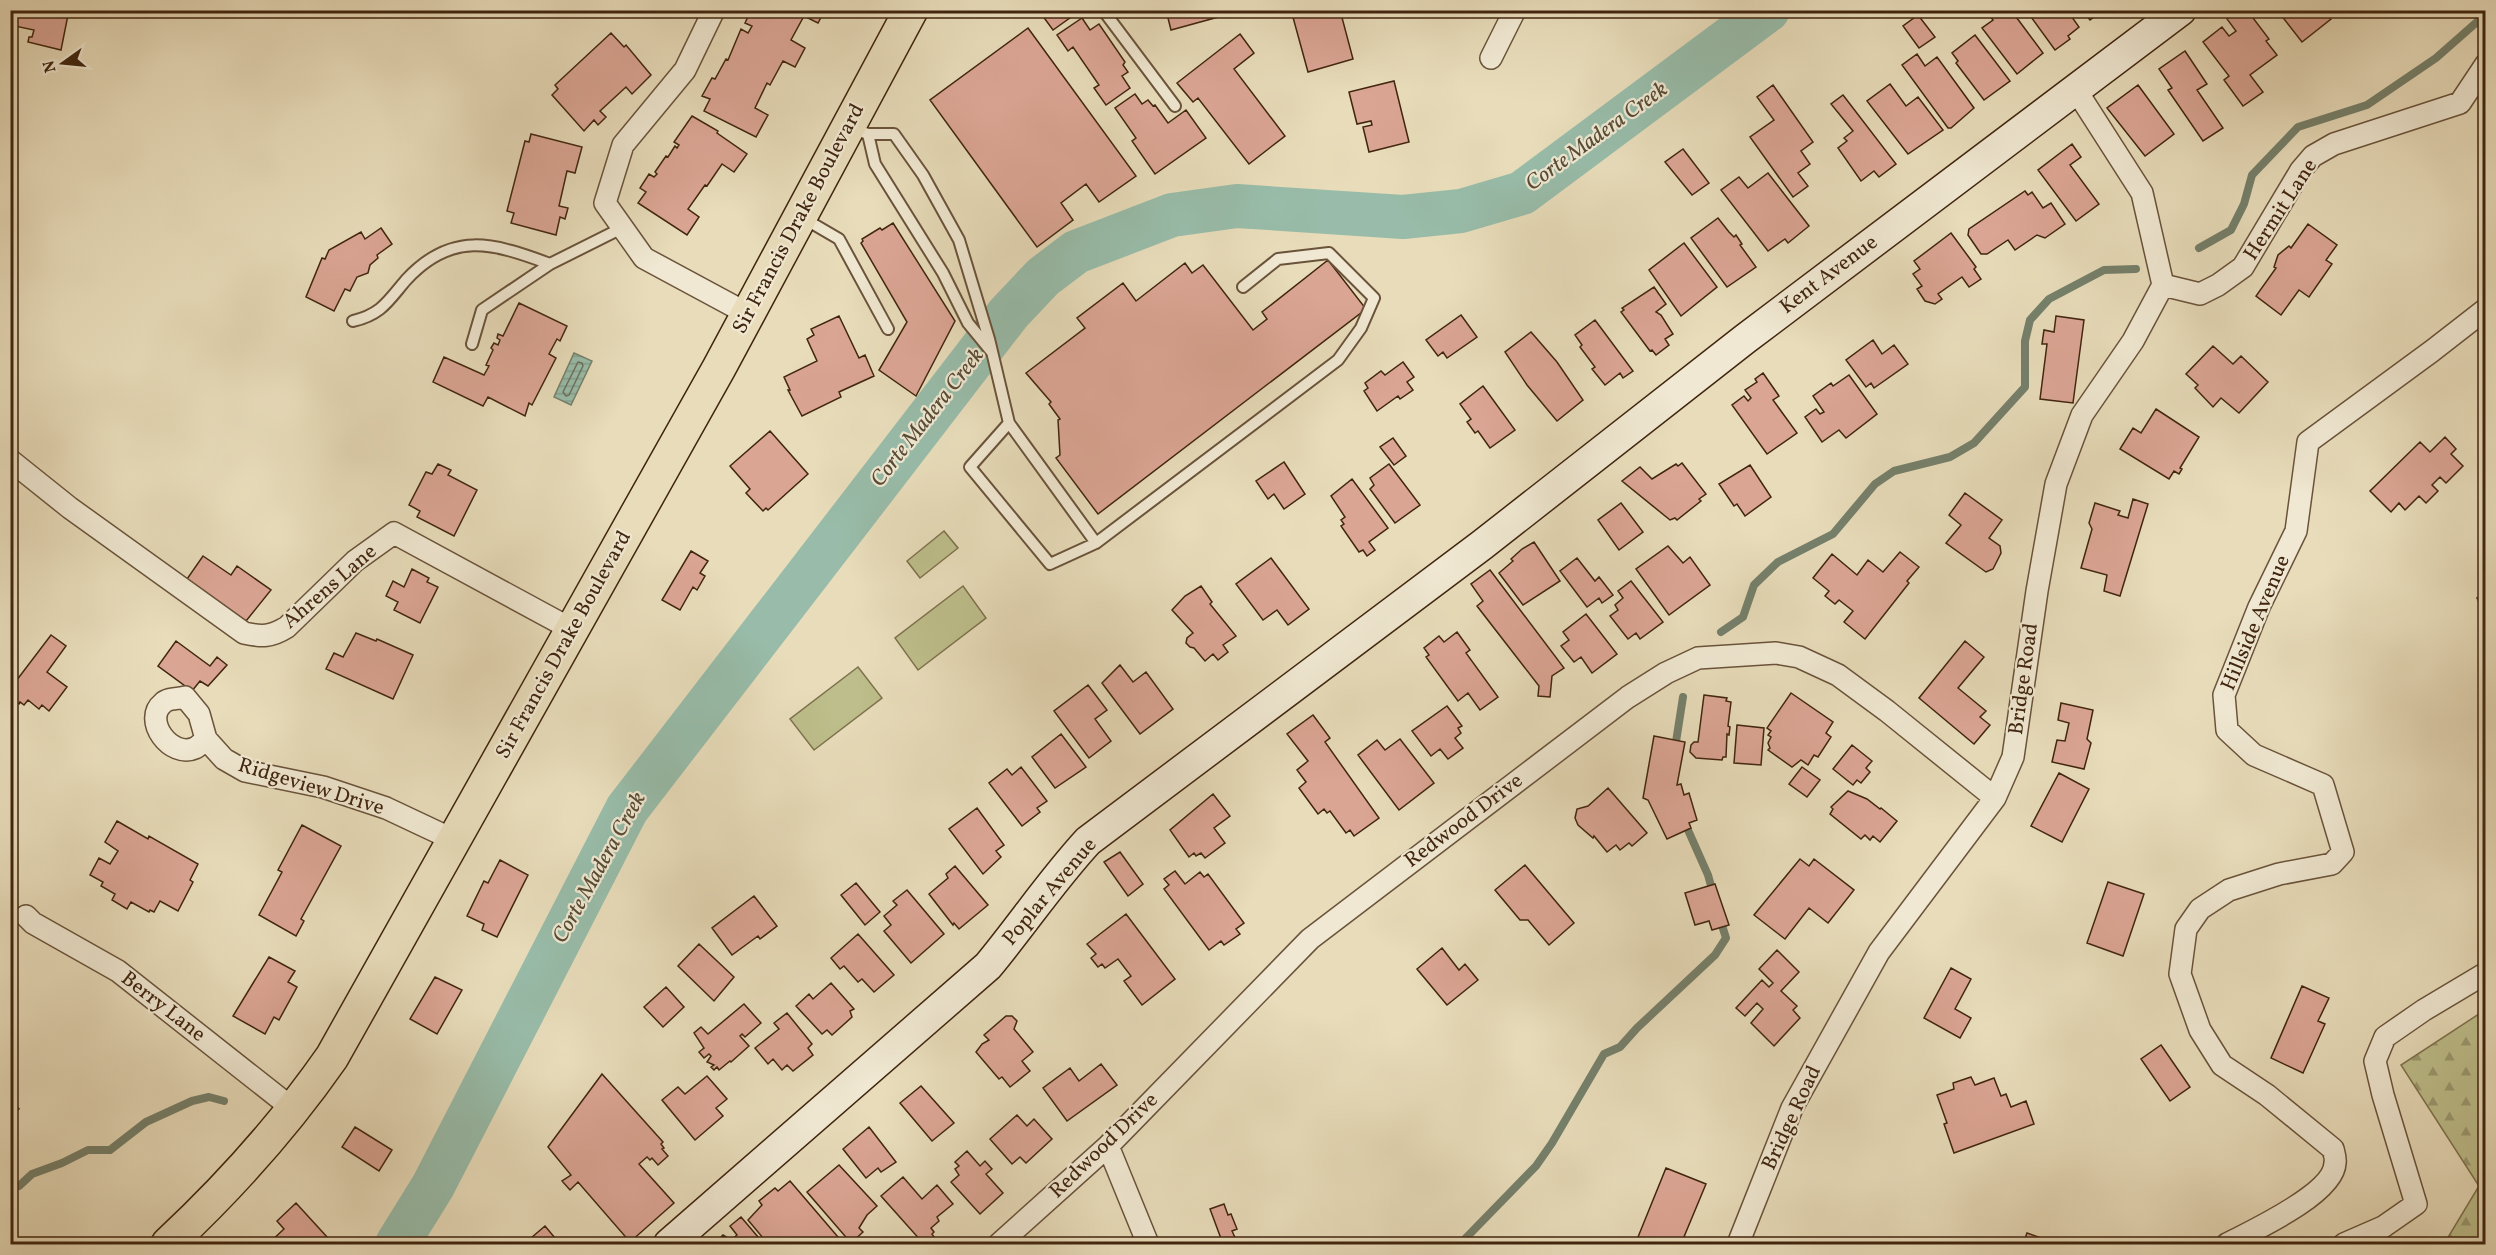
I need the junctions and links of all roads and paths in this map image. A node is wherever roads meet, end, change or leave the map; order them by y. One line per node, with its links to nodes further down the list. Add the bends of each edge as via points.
1 (714, 10): 12 (street, via 685,70 623,145 604,203)
2 (911, 10): 10 (main road, Sir Francis Drake Boulevard)
3 (1103, 10): 9 (lane)
4 (1515, 10): 6 (street)
5 (2181, 10): 8 (street, Kent Avenue)
6 (1491, 58)
7 (2486, 64): 14 (street, Hermit Lane, via 2460,103 2334,144 2313,156 2243,267 2218,285 2200,294)
8 (2076, 90): 14 (street, via 2142,193); 25 (street, Kent Avenue, via 1736,346)
9 (1175, 106)
10 (858, 130): 11 (main road, Sir Francis Drake Boulevard); 21 (lane, via 943,273 968,323); 21 (lane, via 894,134 923,175 959,240)
11 (800, 217): 17 (main road, Sir Francis Drake Boulevard); 19 (lane, via 839,239)
12 (622, 228): 13 (lane); 17 (street, via 644,258)
13 (550, 264): 18 (lane, via 493,247 470,244 450,248 406,280 380,310); 20 (lane, via 482,310)
14 (2163, 285): 28 (street, Bridge Road, via 2133,341 2082,415 2056,484 2013,757)
15 (1243, 286): 24 (lane, via 1278,259 1329,253 1374,298 1361,328 1338,360)
16 (2486, 309): 39 (street, Hillside Avenue, via 2308,442 2296,531 2259,607 2224,694 2227,730 2254,755 2323,785 2343,852 2332,864 2278,874 2229,890 2200,909 2186,929 2180,974 2200,1030 2222,1065 2333,1149 2336,1165 2326,1183 2306,1200)
17 (748, 314): 26 (main road, Sir Francis Drake Boulevard)
18 (353, 321)
19 (888, 329)
20 (472, 344)
21 (993, 354): 22 (lane)
22 (1010, 423): 24 (lane); 24 (lane, via 970,467 1050,564)
23 (10, 460): 26 (street, Ahrens Lane, via 244,633 260,637 287,627 355,561 394,533)
24 (1096, 543)
25 (1482, 545): 35 (street, Poplar Avenue, via 1088,841 988,966)
26 (573, 630): 29 (main road, Sir Francis Drake Boulevard)
27 (206, 739): 29 (street, Ridgeview Drive, via 224,759 245,771 323,787 386,808)
28 (1995, 798): 33 (street, Redwood Drive, via 1838,675 1799,657 1776,653 1698,658 1628,697 1310,939); 38 (street, Bridge Road, via 1879,952 1792,1108)
29 (454, 840): 32 (main road, Sir Francis Drake Boulevard, via 332,1057)
30 (26, 916): 32 (street, Berry Lane, via 33,924 118,971)
31 (2486, 973): 40 (street, via 2385,1037 2375,1061 2416,1204 2383,1227)
32 (293, 1109): 34 (main road, Sir Francis Drake Boulevard, via 236,1178)
33 (1108, 1146): 36 (street, Redwood Drive); 37 (street)
34 (168, 1245)
35 (669, 1245)
36 (999, 1245)
37 (1148, 1245)
38 (1738, 1245)
39 (2227, 1245)
40 (2344, 1245)

